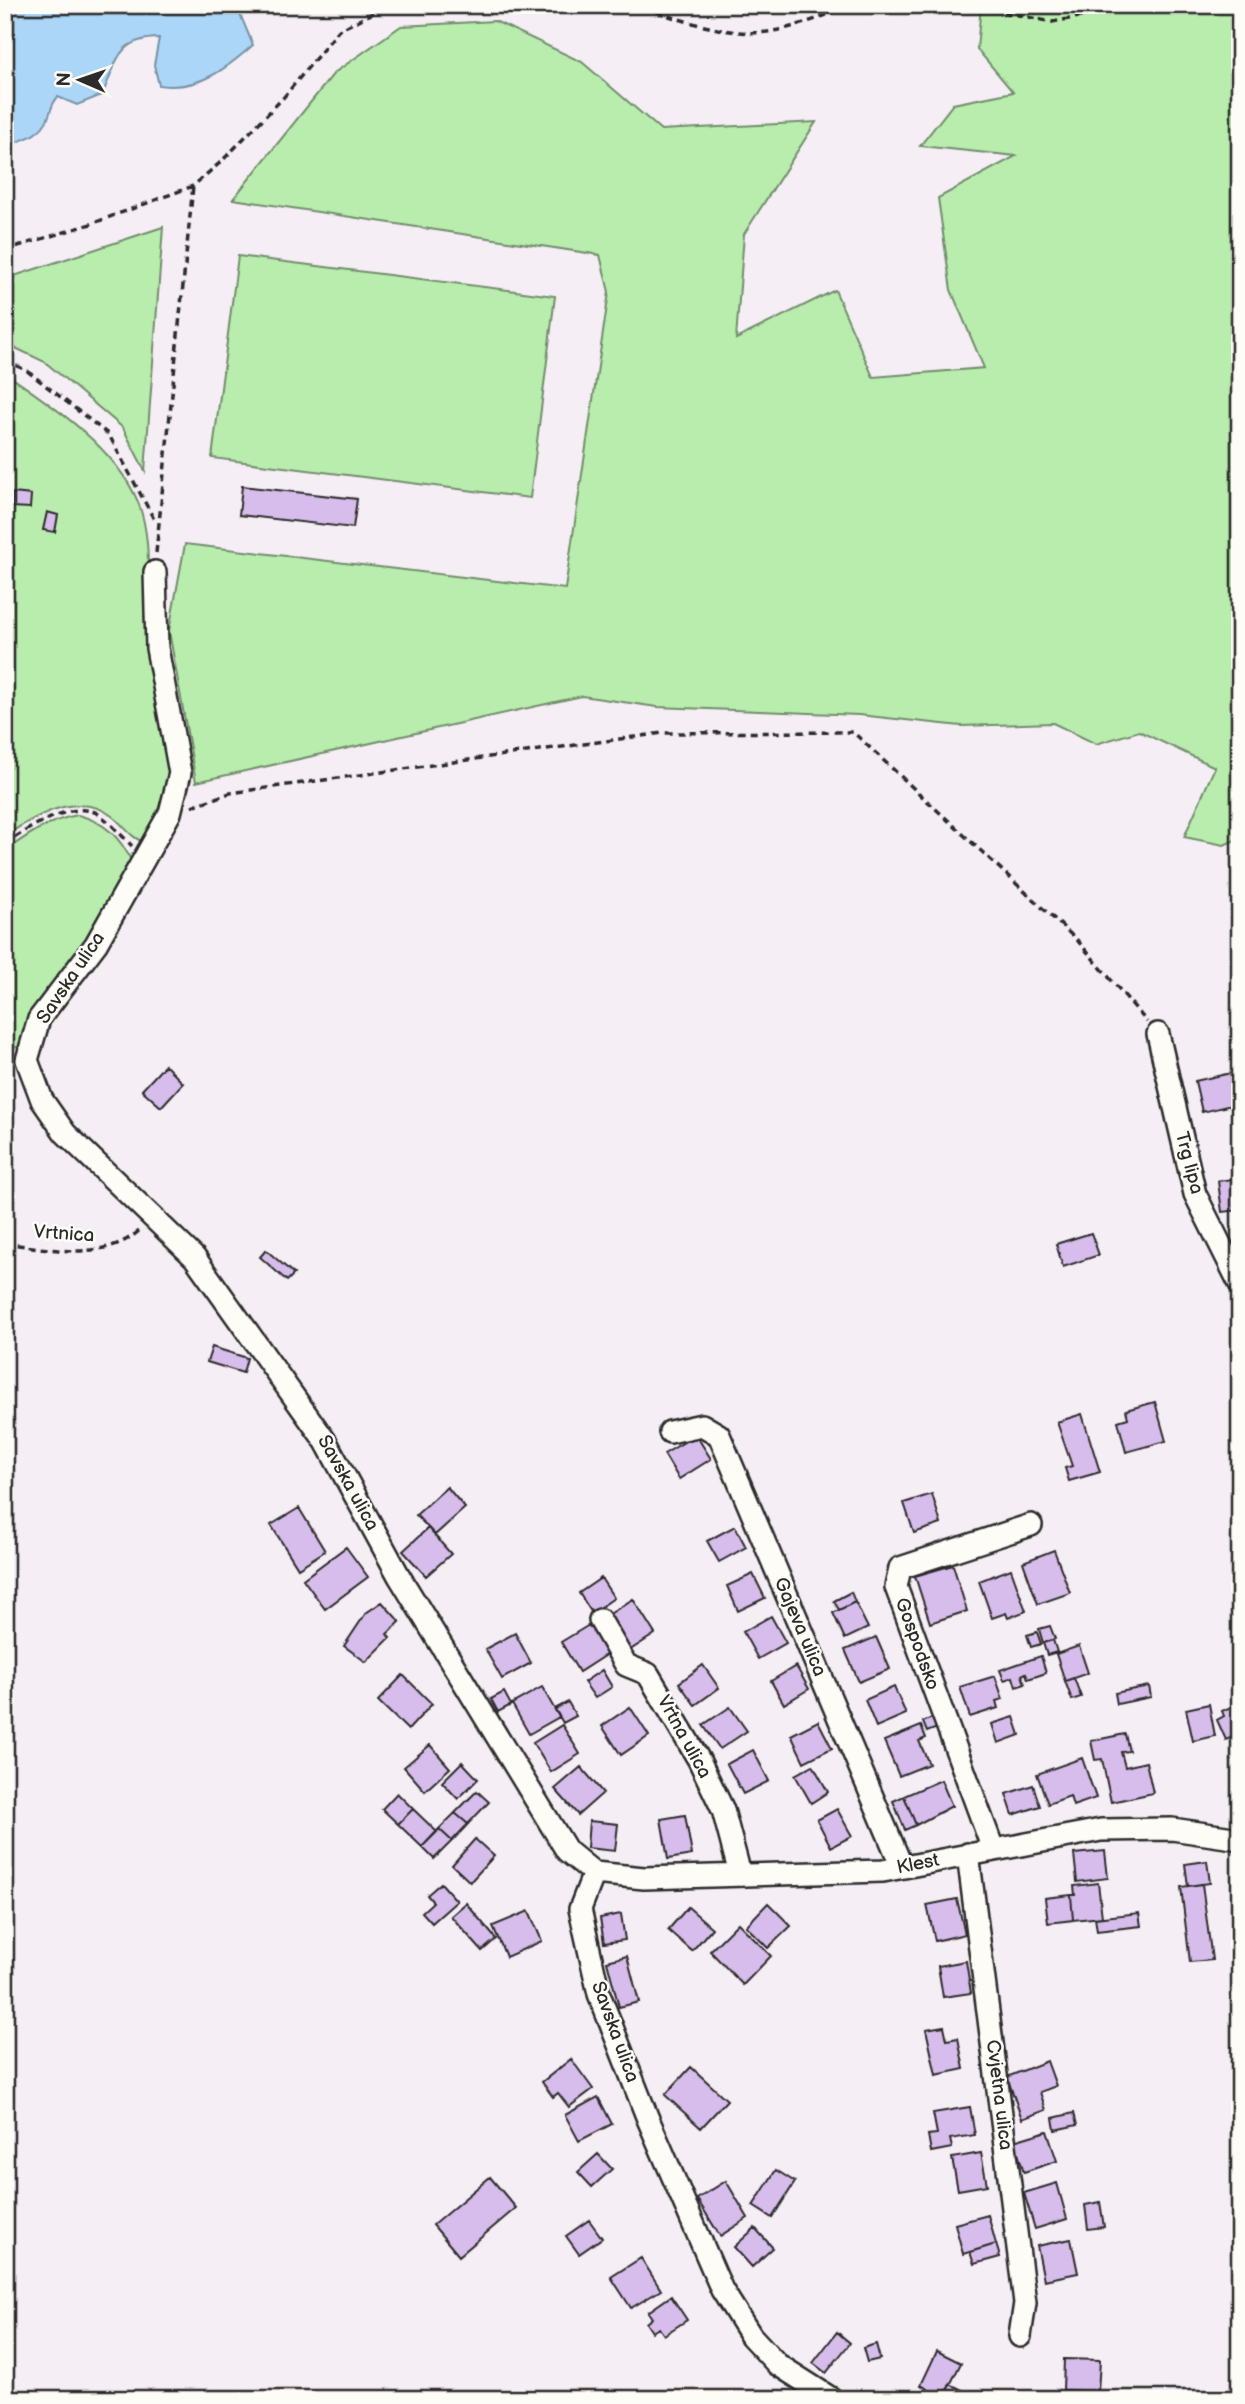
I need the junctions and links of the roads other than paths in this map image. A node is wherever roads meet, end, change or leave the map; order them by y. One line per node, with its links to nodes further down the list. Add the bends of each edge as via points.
1 (155, 572): 11 (street, Savska ulica, via 157,648 180,774 170,813 96,943 39,1019 27,1060 41,1100 65,1133 195,1258 223,1294 326,1442 399,1576 567,1851)
2 (1158, 1034): 3 (street, Trg lipa, via 1195,1194)
3 (1240, 1284)
4 (670, 1432): 10 (street, Gajeva ulica, via 702,1425 719,1435)
5 (1031, 1525): 8 (street, Gospodsko, via 900,1568 895,1587)
6 (600, 1620): 12 (street, Vrtna ulica, via 626,1665 648,1674 699,1760 723,1810)
7 (1240, 1839): 8 (street, Klest, via 1172,1829 1101,1830)
8 (993, 1849): 9 (street, Klest)
9 (968, 1854): 10 (street, Klest); 13 (street, Cvjetna ulica, via 1025,2303)
10 (902, 1867): 12 (street, Klest)
11 (594, 1873): 12 (street, Klest, via 644,1878); 14 (street, Savska ulica, via 580,1909 599,1994 722,2290 751,2336 778,2364)
12 (740, 1874)
13 (1020, 2336)
14 (832, 2399)

